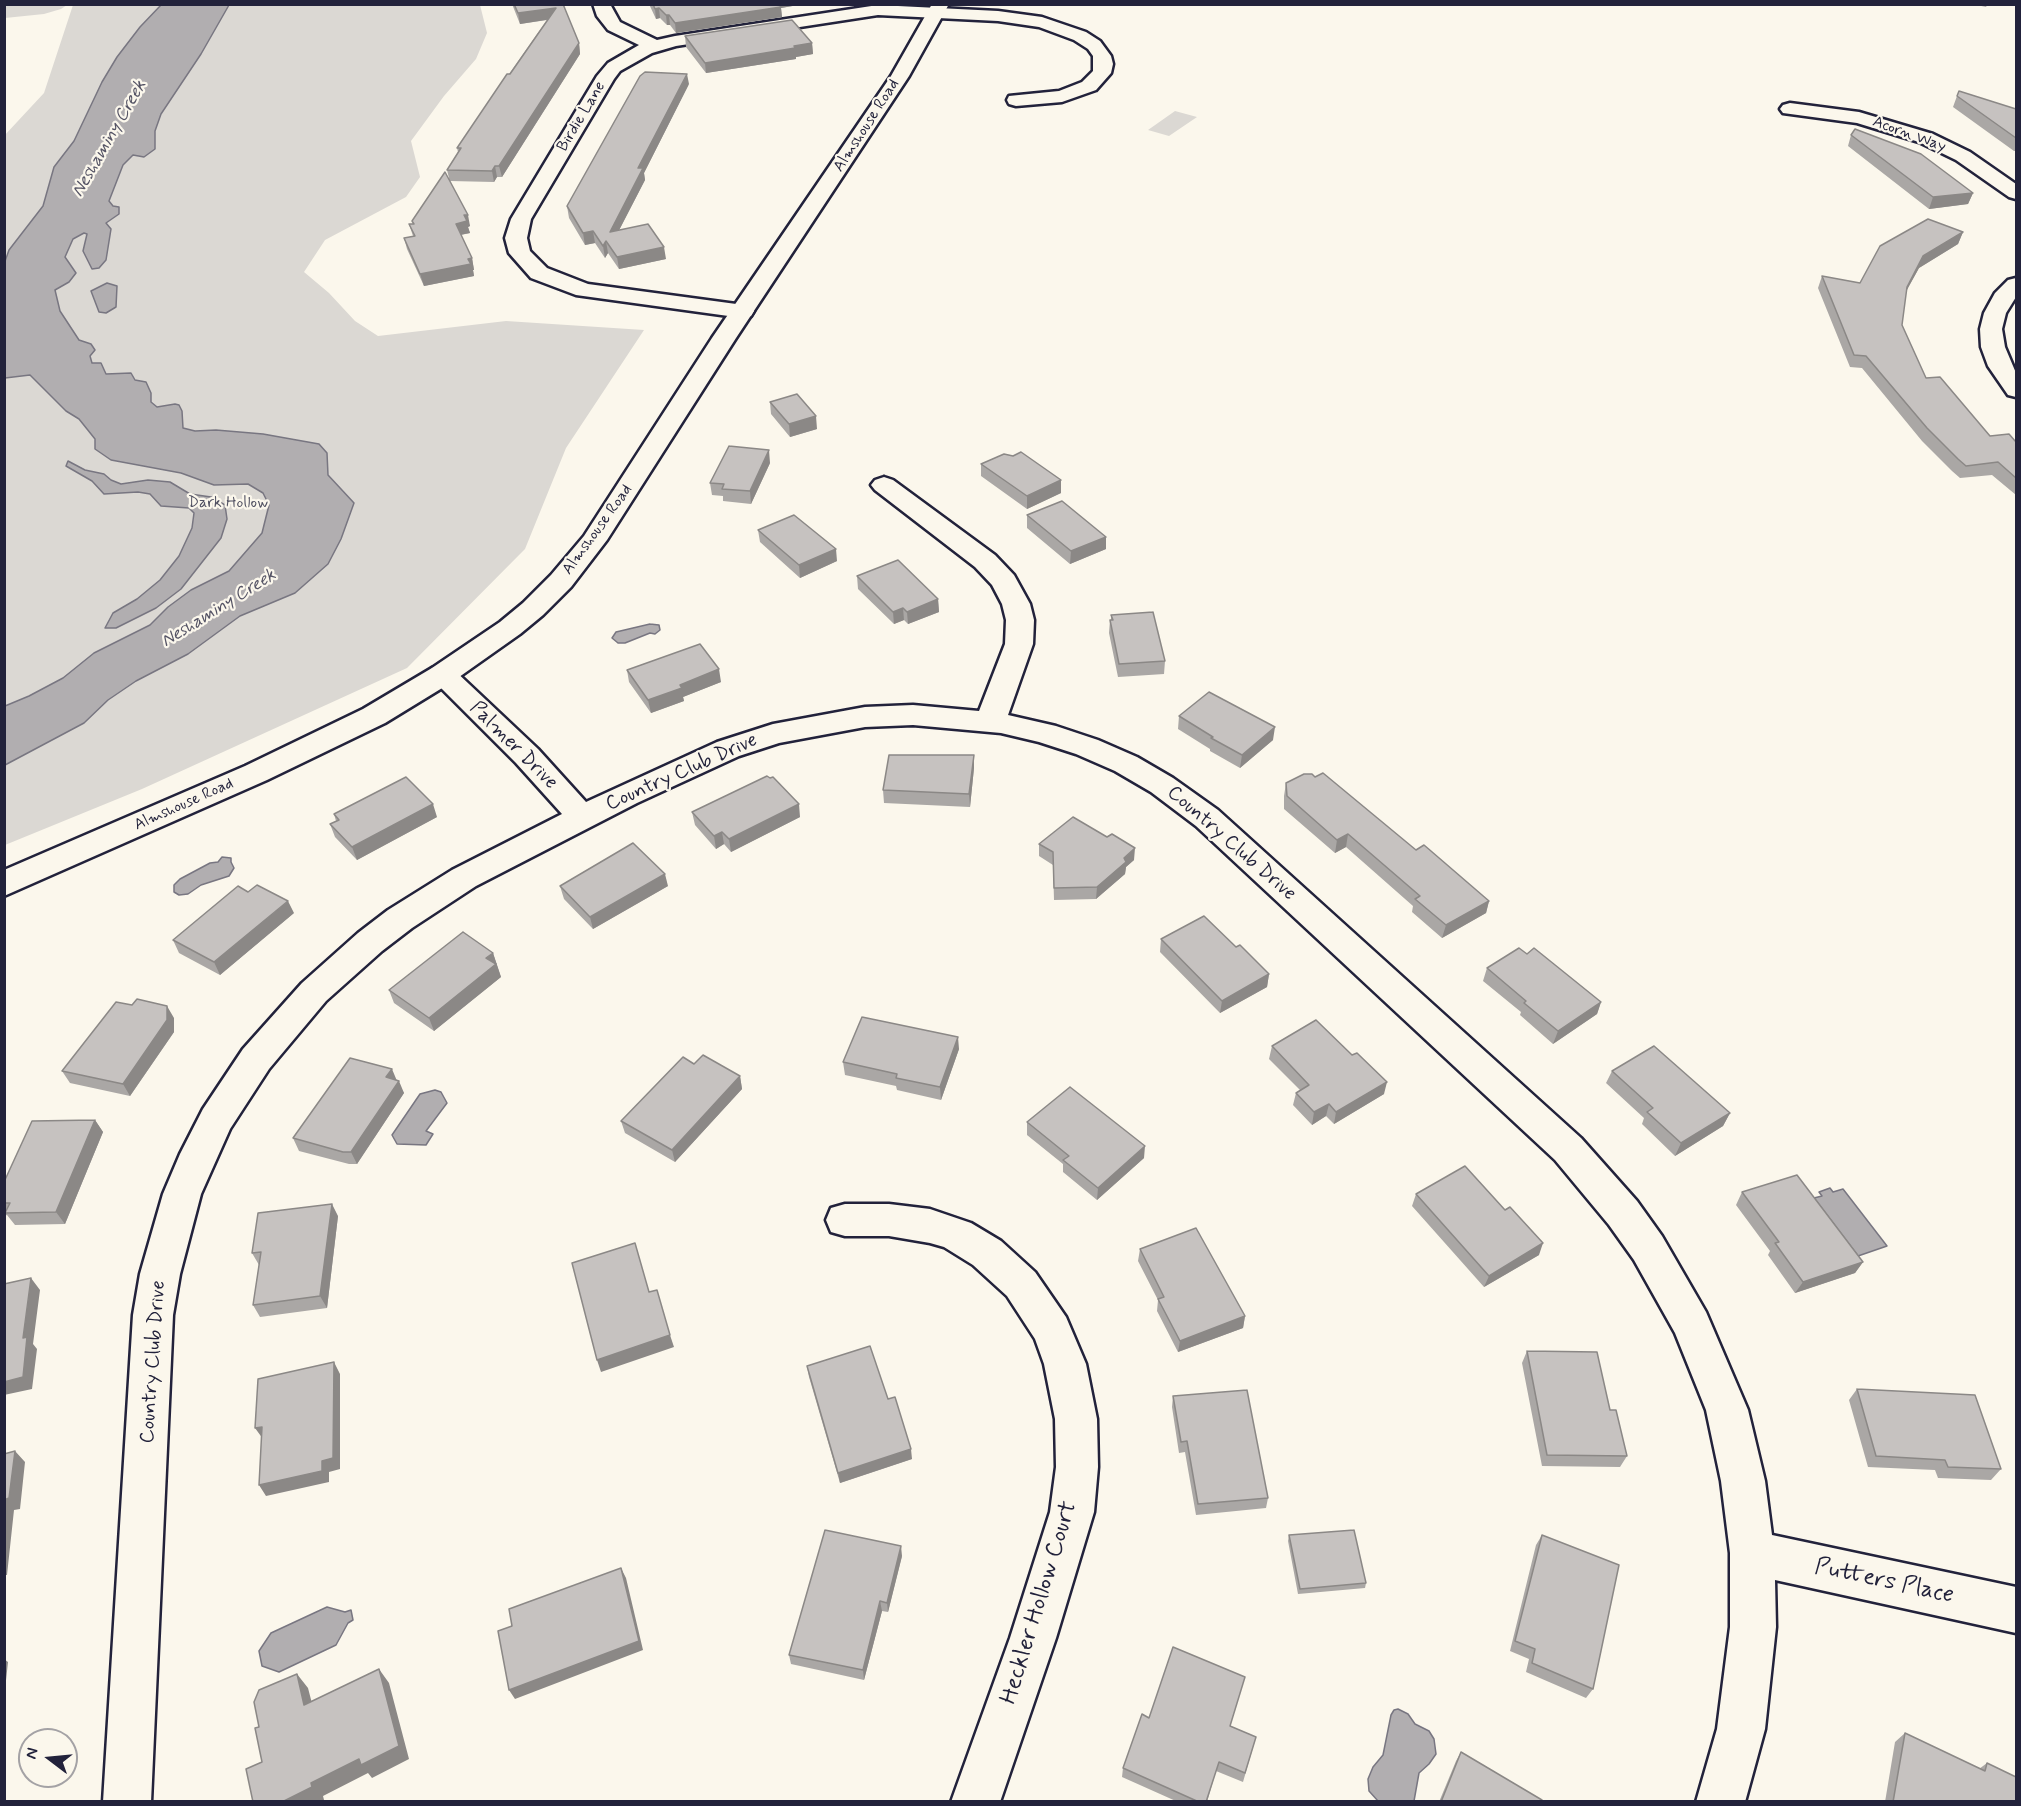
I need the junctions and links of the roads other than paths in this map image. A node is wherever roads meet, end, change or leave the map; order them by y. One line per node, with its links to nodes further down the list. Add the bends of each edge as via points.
1 (601, 4): 3 (street, via 614,26)
2 (939, 8): 3 (street, Birdie Lane, via 869,10); 4 (street, Birdie Lane, via 1042,22 1080,36 1102,56 1102,73 1089,86 1062,96); 8 (street, Almshouse Road, via 837,174)
3 (655, 46): 8 (street, Birdie Lane, via 622,62 606,76 521,219 516,238 520,253 539,273 577,288)
4 (1016, 100)
5 (1790, 109): 6 (street, Acorn Way, via 1834,113 1905,130 1963,156)
6 (2016, 193)
7 (2016, 285): 9 (street, via 2003,298 1991,329 2000,366)
8 (743, 311): 11 (street, Almshouse Road, via 579,561 510,628)
9 (2016, 390)
10 (884, 485): 12 (street, via 985,561 1004,582 1016,604 1019,644)
11 (442, 675): 13 (street, Palmer Drive, via 527,756); 14 (street, Almshouse Road, via 374,716 256,773)
12 (990, 722): 13 (street, Country Club Drive, via 913,716 819,723 728,749); 16 (street, Country Club Drive, via 1045,733 1126,764 1207,818 1568,1149 1623,1213 1692,1325 1727,1410 1743,1480)
13 (583, 818): 18 (street, Country Club Drive, via 464,878 370,942 279,1030 216,1120 198,1154 182,1194 153,1316)
14 (4, 884)
15 (845, 1220): 19 (street, Heckler Hollow Court, via 889,1220 930,1226 957,1235 987,1253 1021,1284 1052,1330 1065,1364 1076,1419 1077,1467 1072,1512)
16 (1752, 1553): 17 (street, Putters Place); 20 (street, Country Club Drive, via 1753,1627 1746,1684 1740,1729)
17 (2016, 1610)
18 (128, 1802)
19 (975, 1802)
20 (1720, 1802)

